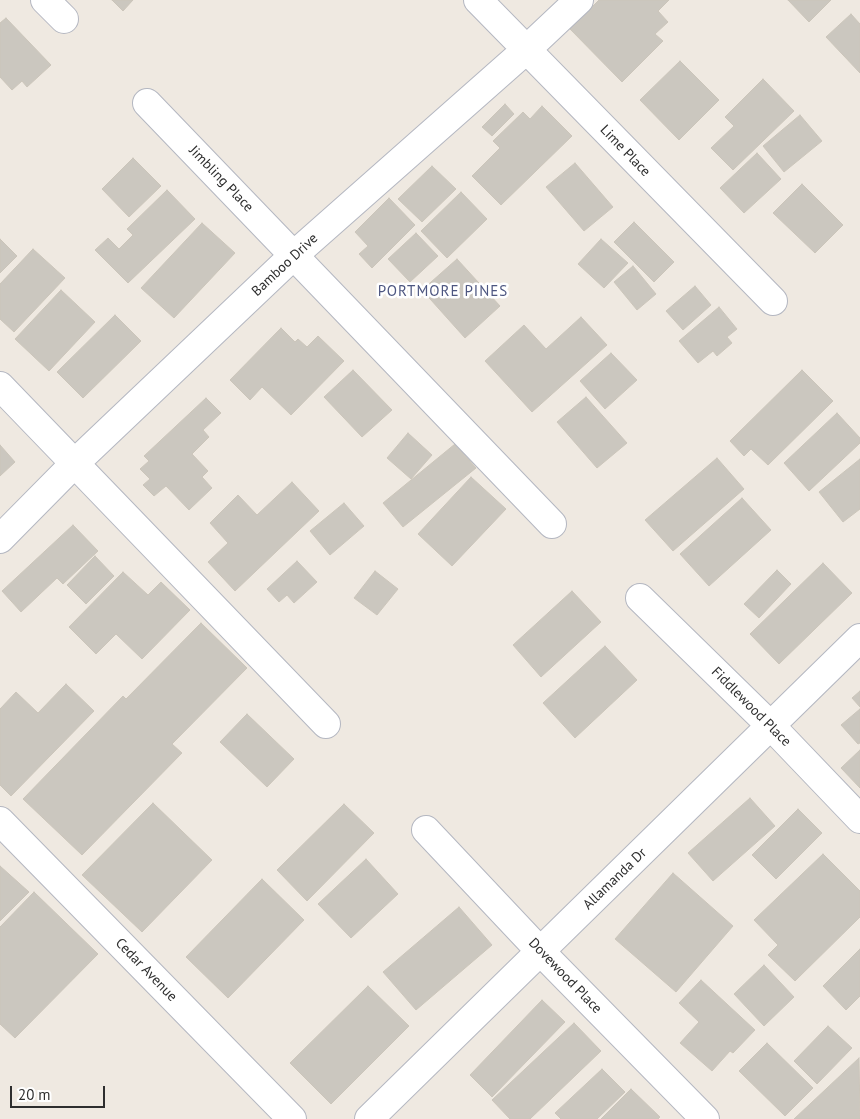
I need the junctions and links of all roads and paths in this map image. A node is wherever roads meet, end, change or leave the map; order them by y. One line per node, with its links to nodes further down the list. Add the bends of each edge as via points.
1 (478, 0): 3 (street, Lime Place)
2 (579, 0): 3 (street, Bamboo Drive)
3 (526, 50): 5 (street, Bamboo Drive); 6 (street, Lime Place)
4 (147, 103): 5 (street, Jimbling Place)
5 (294, 255): 8 (street, Bamboo Drive); 9 (street, Jimbling Place)
6 (773, 301)
7 (0, 386): 8 (street)
8 (75, 463): 10 (street, Bamboo Drive); 13 (street)
9 (552, 524)
10 (0, 539)
11 (640, 598): 14 (street, Fiddlewood Place)
12 (860, 638): 14 (street, Allamanda Dr)
13 (326, 724)
14 (771, 726): 15 (street, Fiddlewood Place); 18 (street, Allamanda Dr)
15 (860, 819)
16 (0, 821): 19 (street, Cedar Avenue)
17 (426, 830): 18 (street, Dovewood Place)
18 (540, 951): 20 (street, Allamanda Dr); 21 (street, Dovewood Place)
19 (292, 1119)
20 (369, 1119)
21 (705, 1119)

